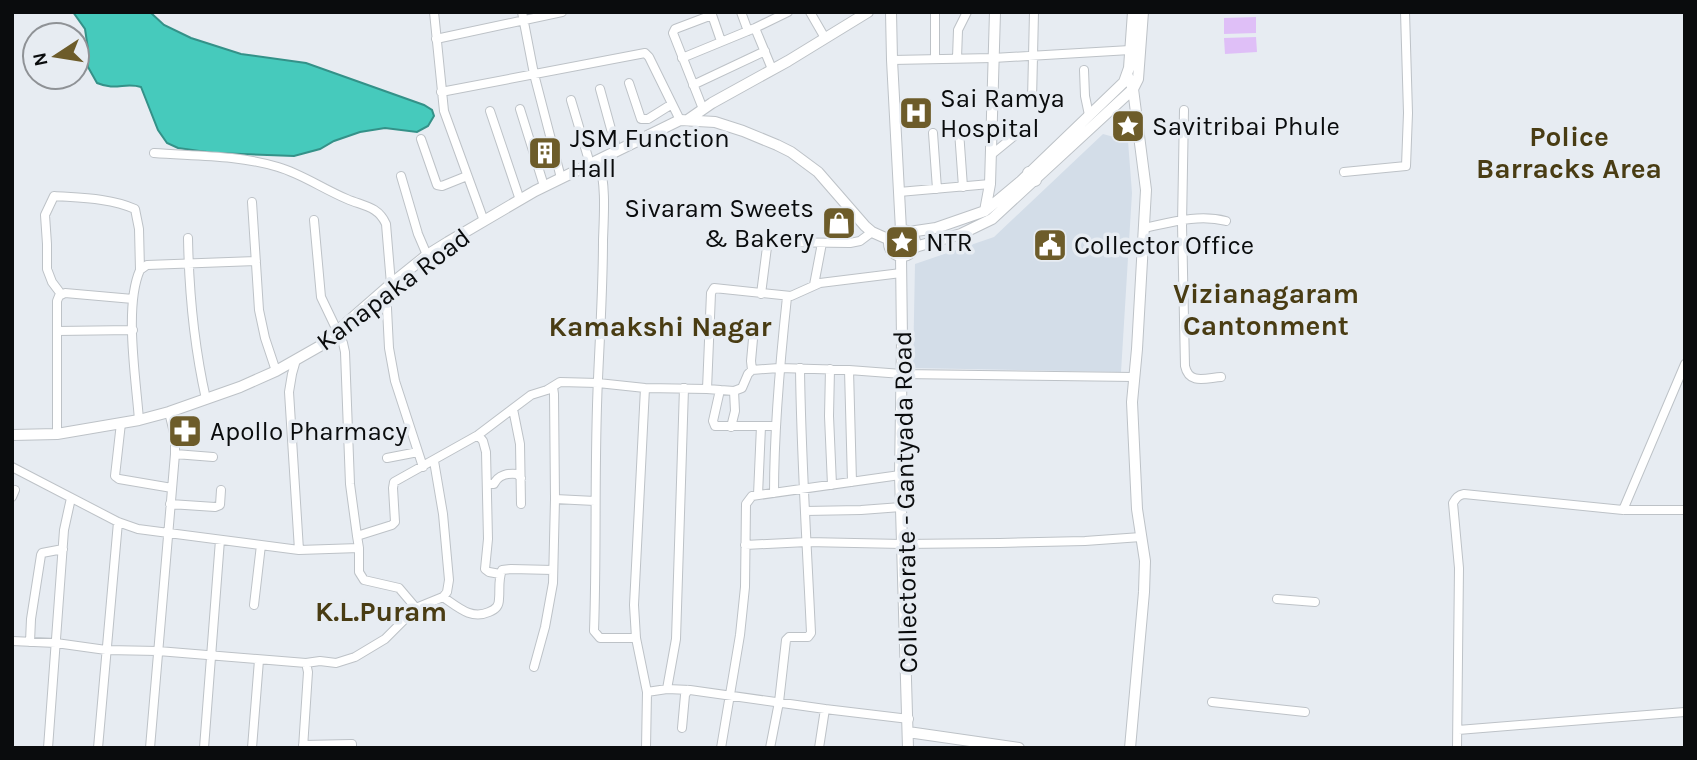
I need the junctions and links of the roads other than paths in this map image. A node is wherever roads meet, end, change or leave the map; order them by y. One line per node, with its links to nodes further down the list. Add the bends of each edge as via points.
1 (434, 12): 19 (street)
2 (562, 12): 16 (street)
3 (741, 12): 17 (street)
4 (788, 12): 17 (street)
5 (810, 12): 18 (street)
6 (868, 12): 18 (street, Kanapaka Road)
7 (891, 12): 28 (street)
8 (934, 12): 27 (street)
9 (967, 12): 25 (street, via 958,30)
10 (995, 12): 26 (street)
11 (1034, 12): 23 (street)
12 (1133, 12): 21 (street)
13 (1143, 12): 36 (street, via 1138,79)
14 (1405, 12): 55 (street, via 1406,166)
15 (711, 14): 20 (street); 24 (street, via 675,29)
16 (523, 16): 19 (street); 31 (street)
17 (751, 30): 20 (street); 22 (street)
18 (825, 38): 29 (street, Kanapaka Road)
19 (436, 39): 37 (street)
20 (721, 41): 24 (street)
21 (1130, 50): 23 (street); 32 (street)
22 (765, 51): 29 (street); 34 (street)
23 (1033, 56): 26 (street); 39 (street)
24 (682, 58): 34 (street)
25 (957, 58): 26 (street); 27 (street)
26 (993, 58): 53 (street)
27 (935, 59): 28 (street)
28 (892, 60): 64 (street)
29 (772, 69): 42 (street, Kanapaka Road)
30 (1084, 70): 45 (street)
31 (534, 74): 37 (street); 40 (street, via 645,53); 59 (street)
32 (1127, 74): 36 (street); 45 (street)
33 (629, 83): 40 (street, via 641,119)
34 (693, 85): 42 (street)
35 (600, 89): 51 (street)
36 (1133, 89): 58 (street); 73 (street, via 1146,190)
37 (441, 92): 57 (street, via 446,120)
38 (572, 100): 54 (street)
39 (1032, 100)
40 (672, 104): 46 (street)
41 (520, 109): 61 (street)
42 (703, 109): 46 (street, Kanapaka Road)
43 (1184, 110): 69 (street)
44 (490, 111): 65 (street)
45 (1090, 115): 58 (street)
46 (677, 122): 51 (street, Kanapaka Road); 75 (street, via 715,122 791,152 818,172)
47 (959, 131): 62 (street)
48 (1019, 132): 53 (street)
49 (933, 133): 63 (street)
50 (421, 139): 57 (street, via 437,185)
51 (617, 151): 54 (street, Kanapaka Road)
52 (154, 153): 88 (street, via 277,167 376,210 386,224)
53 (991, 155): 60 (street)
54 (594, 162): 59 (street, Kanapaka Road); 108 (street, via 603,174 604,193)
55 (1344, 172)
56 (401, 176): 81 (street)
57 (467, 176): 70 (street)
58 (1032, 177): 67 (street); 78 (street, via 992,219)
59 (561, 178): 61 (street, Kanapaka Road)
60 (990, 184): 62 (street); 67 (street)
61 (544, 186): 65 (street, Kanapaka Road)
62 (963, 187): 63 (street)
63 (937, 189): 64 (street)
64 (899, 192): 74 (street)
65 (520, 200): 70 (street, Kanapaka Road)
66 (252, 202): 83 (street)
67 (985, 211): 72 (street)
68 (314, 220): 95 (street, via 321,297)
69 (1182, 220): 71 (street); 73 (street); 107 (street, via 1186,372 1194,379)
70 (484, 221): 81 (street, Kanapaka Road)
71 (1226, 221)
72 (936, 228): 74 (street); 78 (street)
73 (1144, 228): 106 (street)
74 (905, 231): 77 (street, via 894,233); 80 (street)
75 (872, 232): 77 (street); 79 (street, via 855,243)
76 (188, 237): 84 (street)
77 (890, 240): 82 (street, via 893,252)
78 (941, 240): 80 (street)
79 (822, 243): 87 (street); 90 (street, via 768,244)
80 (915, 247): 82 (street)
81 (427, 256): 88 (street, Kanapaka Road)
82 (901, 256): 86 (street, Collectorate - Gantyada Road)
83 (256, 261): 84 (street); 104 (street, via 262,326)
84 (188, 264): 85 (street, via 147,265); 115 (street)
85 (140, 270): 89 (street, via 135,209 122,203 54,196 45,215 47,268); 92 (street)
86 (901, 273): 87 (street); 105 (street, Collectorate - Gantyada Road)
87 (814, 285): 91 (street)
88 (388, 286): 95 (street, Kanapaka Road); 126 (street, via 395,382)
89 (61, 293): 92 (street); 96 (street)
90 (761, 294): 91 (street); 112 (street, via 712,290)
91 (787, 297): 99 (street)
92 (132, 299): 94 (street)
93 (754, 328): 102 (street)
94 (133, 330): 96 (street); 118 (street)
95 (337, 330): 97 (street, Kanapaka Road); 154 (street, via 345,352 350,484)
96 (57, 331): 123 (street)
97 (296, 360): 104 (street, Kanapaka Road); 163 (street, via 289,392)
98 (1685, 364): 149 (street)
99 (779, 368): 100 (street); 102 (street); 121 (street)
100 (800, 368): 101 (street); 139 (street)
101 (830, 369): 103 (street); 137 (street)
102 (752, 370): 114 (street, via 742,388)
103 (849, 370): 105 (street); 135 (street)
104 (276, 371): 115 (street, Kanapaka Road)
105 (902, 374): 106 (street); 133 (street, Collectorate - Gantyada Road)
106 (1134, 377): 155 (street, via 1134,472)
107 (1221, 377)
108 (598, 383): 109 (street, via 560,382); 110 (street); 145 (street)
109 (553, 387): 116 (street, via 531,395); 144 (street)
110 (645, 388): 111 (street); 171 (street)
111 (684, 388): 112 (street); 181 (street, via 676,639)
112 (707, 389): 113 (street)
113 (720, 390): 114 (street); 122 (street, via 713,424)
114 (734, 391): 122 (street)
115 (206, 399): 117 (street, Kanapaka Road)
116 (513, 409): 125 (street); 134 (street)
117 (169, 412): 118 (street, Kanapaka Road); 127 (street)
118 (139, 420): 119 (street, Kanapaka Road)
119 (121, 423): 123 (street, Kanapaka Road); 138 (street, via 115,475)
120 (761, 426): 121 (street); 122 (street); 142 (street)
121 (776, 426): 141 (street)
122 (732, 427)
123 (57, 434): 124 (street, Kanapaka Road)
124 (12, 435)
125 (478, 435): 130 (street); 136 (street, via 486,452)
126 (418, 452): 129 (street); 132 (street)
127 (175, 454): 128 (street); 138 (street)
128 (213, 457)
129 (387, 458)
130 (434, 461): 132 (street); 166 (street, via 449,580)
131 (12, 467): 143 (street)
132 (423, 467): 154 (street, via 393,484 395,522)
133 (900, 475): 135 (street); 148 (street, Collectorate - Gantyada Road)
134 (521, 478): 136 (street, via 504,474 494,484); 147 (street)
135 (852, 482): 137 (street)
136 (487, 484): 165 (street, via 485,569)
137 (832, 485): 139 (street)
138 (172, 488): 146 (street)
139 (803, 489): 141 (street); 151 (street)
140 (221, 490): 146 (street, via 220,505 215,507)
141 (774, 493): 142 (street)
142 (758, 495): 160 (street, via 746,504)
143 (71, 498): 152 (street); 162 (street)
144 (555, 499): 145 (street); 164 (street)
145 (595, 501): 171 (street, via 594,631 600,638)
146 (170, 504): 153 (street)
147 (521, 505)
148 (901, 507): 151 (street); 158 (street, Collectorate - Gantyada Road)
149 (1623, 510): 150 (street); 192 (street, via 1464,494 1455,498)
150 (1685, 510)
151 (805, 511): 157 (street)
152 (118, 522): 153 (street); 175 (street)
153 (167, 533): 156 (street); 176 (street)
154 (357, 536): 161 (street)
155 (1141, 537): 158 (street); 207 (street, via 1144,592)
156 (220, 540): 159 (street); 177 (street)
157 (807, 542): 158 (street); 160 (street); 185 (street, via 811,633 786,640)
158 (902, 544): 190 (street, Collectorate - Gantyada Road)
159 (261, 545): 163 (street); 169 (street)
160 (745, 545): 184 (street, via 742,623)
161 (359, 548): 163 (street); 170 (street, via 359,572 364,580 400,588)
162 (63, 550): 173 (street, via 40,555); 174 (street)
163 (299, 550)
164 (553, 570): 165 (street, via 504,569); 180 (street)
165 (500, 574): 166 (street, via 499,604 484,614 474,615)
166 (443, 597): 170 (street)
167 (1277, 599): 168 (street)
168 (1315, 602)
169 (254, 605)
170 (416, 608): 179 (street, via 385,639 355,657 336,663)
171 (636, 638): 183 (street)
172 (12, 641): 173 (street)
173 (30, 642): 174 (street)
174 (56, 643): 175 (street); 195 (street)
175 (106, 650): 176 (street); 196 (street)
176 (158, 651): 177 (street); 197 (street)
177 (211, 655): 178 (street); 198 (street)
178 (258, 660): 179 (street); 199 (street)
179 (306, 663): 194 (street)
180 (534, 667)
181 (667, 689): 182 (street); 183 (street)
182 (688, 690): 184 (street); 191 (street)
183 (647, 692): 201 (street)
184 (730, 697): 185 (street); 202 (street)
185 (779, 702): 187 (street); 203 (street)
186 (1212, 702): 188 (street)
187 (825, 709): 190 (street); 204 (street)
188 (1305, 712)
189 (1685, 712): 192 (street)
190 (908, 719): 193 (street, Collectorate - Gantyada Road)
191 (682, 728)
192 (1458, 730): 208 (street)
193 (908, 732): 205 (street, Collectorate - Gantyada Road); 206 (street)
194 (303, 747): 200 (street, via 352,744)
195 (48, 748)
196 (98, 748)
197 (150, 748)
198 (204, 748)
199 (252, 748)
200 (352, 748)
201 (646, 748)
202 (721, 748)
203 (770, 748)
204 (819, 748)
205 (908, 748)
206 (1019, 748)
207 (1130, 748)
208 (1457, 748)

